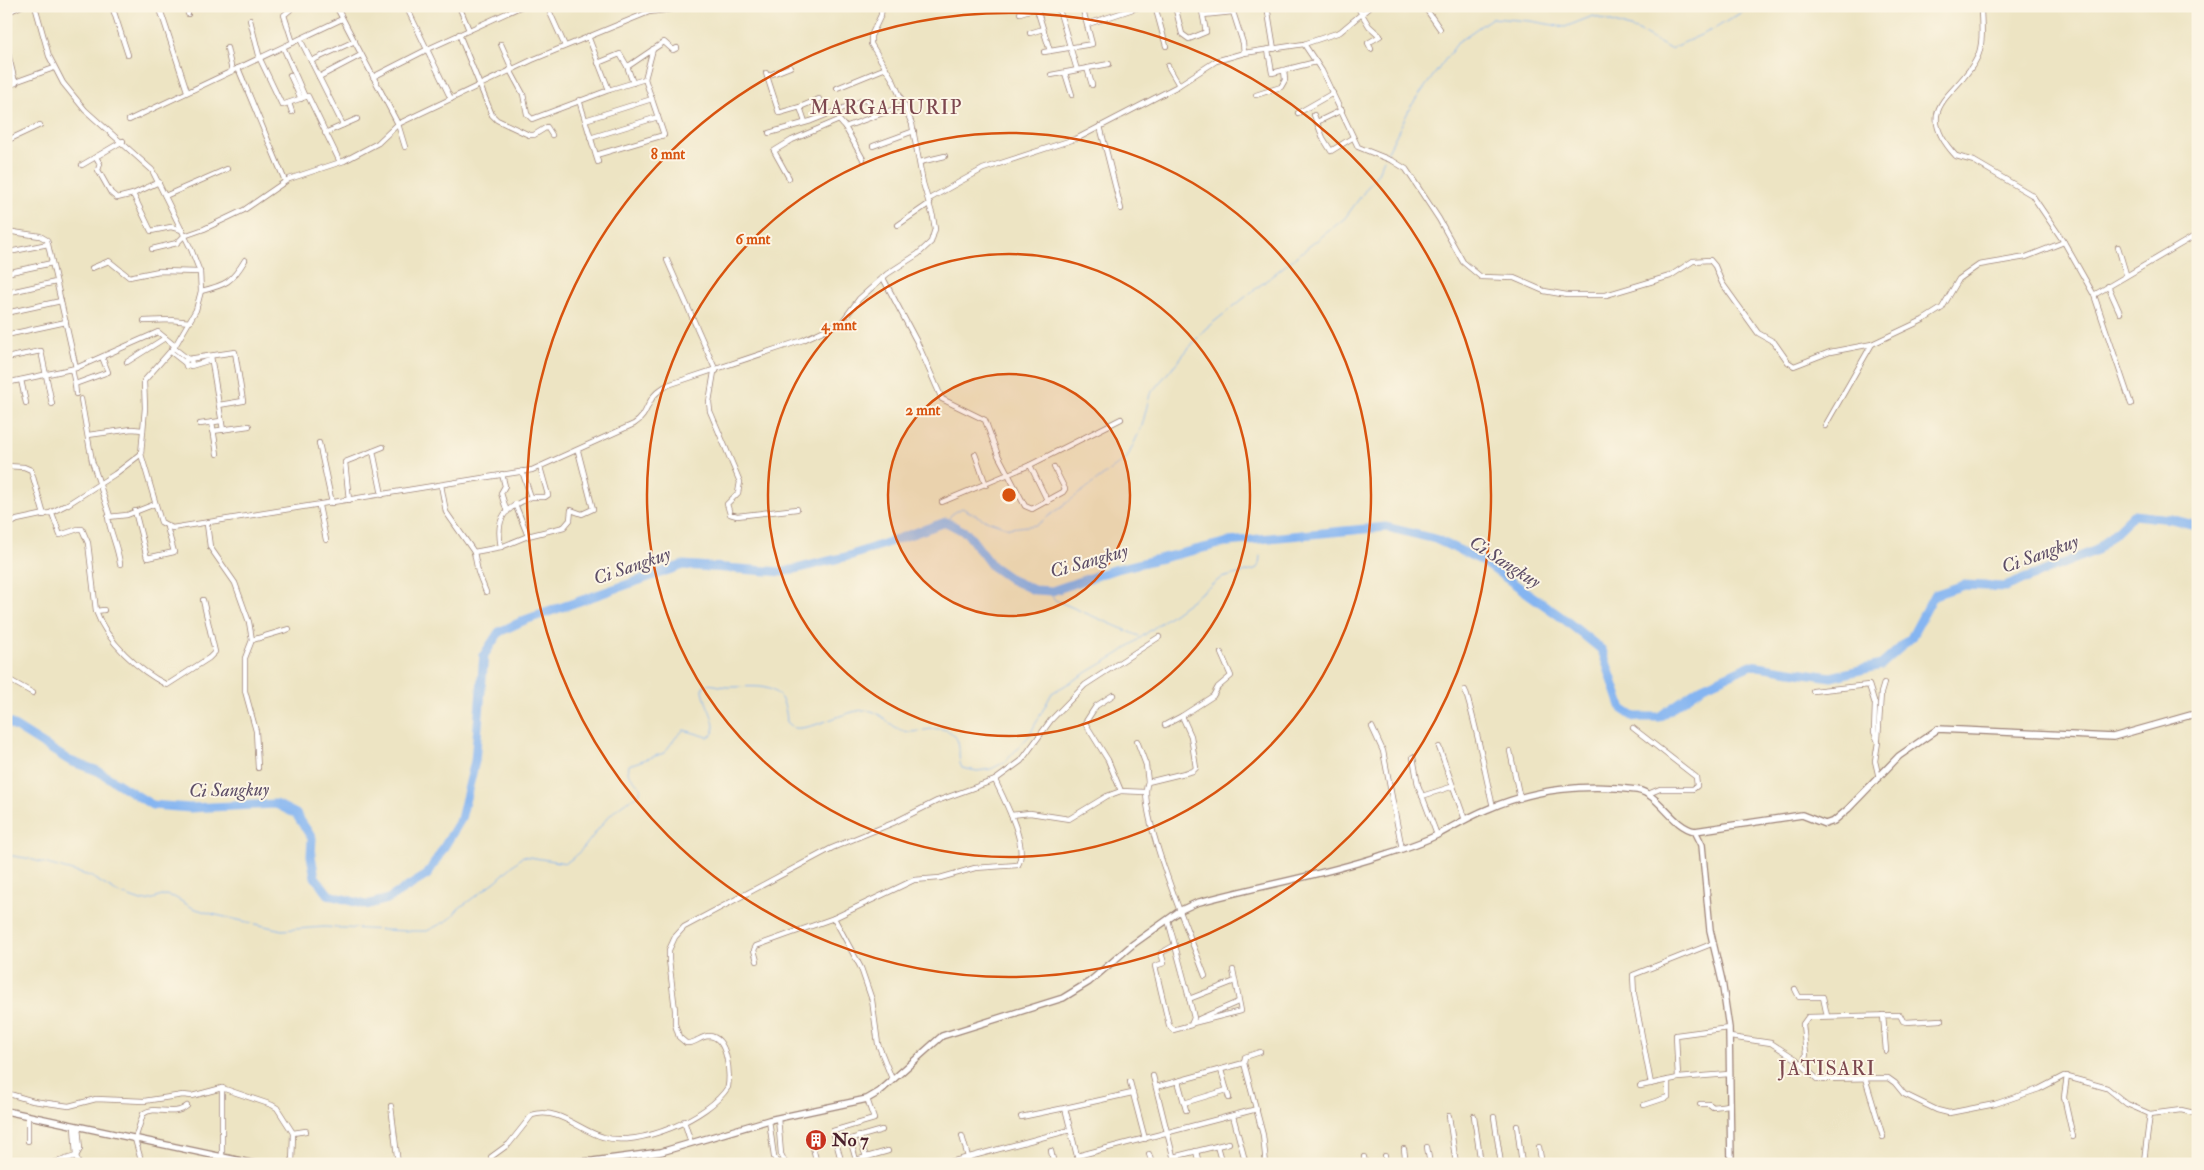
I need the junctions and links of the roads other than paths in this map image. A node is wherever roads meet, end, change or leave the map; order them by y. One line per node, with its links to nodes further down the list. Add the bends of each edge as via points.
1 (21, 6): 28 (street)
2 (36, 6): 72 (street)
3 (112, 6): 62 (street)
4 (159, 6): 94 (street)
5 (187, 6): 30 (street)
6 (288, 6): 44 (street, via 290,10 284,15)
7 (336, 6): 33 (street)
8 (406, 6): 55 (street)
9 (459, 6): 38 (street)
10 (522, 6): 38 (street)
11 (547, 6): 48 (street)
12 (647, 6): 27 (street)
13 (698, 6): 27 (street)
14 (882, 6): 74 (street, via 870,40)
15 (1058, 6): 50 (street)
16 (1082, 6): 35 (street)
17 (1142, 6): 35 (street)
18 (1154, 6): 49 (street)
19 (1176, 6): 31 (street, via 1182,34 1187,38 1206,32)
20 (1201, 6): 31 (street)
21 (1268, 6): 56 (street)
22 (1357, 6): 32 (street)
23 (1372, 6): 32 (street)
24 (1424, 6): 37 (street)
25 (1981, 6): 153 (street, via 1978,54 1942,101 1937,116 1941,132 1953,152 1960,157 1974,161 2029,192)
26 (1036, 7): 29 (street); 36 (street)
27 (649, 12): 41 (street)
28 (6, 13)
29 (1020, 13)
30 (188, 14)
31 (1203, 15): 61 (street, via 1233,12)
32 (1362, 15): 47 (street, via 1343,31); 57 (street, via 1380,36 1368,43)
33 (342, 19): 42 (street); 43 (street)
34 (250, 20): 64 (street)
35 (1088, 24): 50 (street, via 1092,44)
36 (1043, 29): 39 (street); 59 (street)
37 (1440, 29)
38 (469, 30): 40 (street)
39 (1030, 33)
40 (459, 34): 55 (street); 88 (street)
41 (588, 36): 48 (street); 66 (street)
42 (300, 39): 44 (street); 65 (street)
43 (355, 41): 63 (street); 65 (street)
44 (294, 43): 54 (street)
45 (6, 44): 86 (street)
46 (501, 44): 77 (street)
47 (1304, 44): 56 (street); 67 (street)
48 (565, 46): 77 (street)
49 (1166, 46)
50 (1072, 47): 59 (street); 78 (street)
51 (227, 48): 76 (street)
52 (653, 48): 53 (street, via 664,42 673,50); 69 (street); 85 (street)
53 (677, 48)
54 (284, 49): 64 (street); 98 (street)
55 (428, 49): 84 (street); 99 (street)
56 (1274, 49): 58 (street)
57 (1371, 49)
58 (1268, 50): 61 (street); 79 (street, via 1271,72)
59 (1050, 51): 60 (street)
60 (1044, 52)
61 (1244, 54): 90 (street, via 1213,62)
62 (128, 55)
63 (361, 55): 83 (street); 84 (street)
64 (260, 59): 73 (street); 103 (street, via 282,105)
65 (311, 61): 83 (street)
66 (598, 62): 69 (street, via 620,54); 93 (street)
67 (1316, 62): 79 (street); 95 (street)
68 (1109, 64): 75 (street)
69 (627, 66): 87 (street)
70 (1168, 66): 90 (street)
71 (790, 67): 105 (street, via 767,75 779,113)
72 (54, 68): 86 (street); 129 (street, via 85,110)
73 (238, 68): 76 (street); 142 (street)
74 (886, 68): 92 (street); 104 (street)
75 (1088, 68): 78 (street); 89 (street)
76 (232, 70): 94 (street)
77 (511, 70): 88 (street); 102 (street, via 523,94 527,114 532,119)
78 (1077, 70): 80 (street)
79 (1284, 70): 97 (street, via 1286,80 1281,87)
80 (1065, 73): 82 (street); 96 (street)
81 (290, 75): 98 (street)
82 (1051, 75)
83 (319, 77): 119 (street)
84 (373, 77): 117 (street)
85 (646, 79): 87 (street); 100 (street)
86 (16, 82): 91 (street)
87 (633, 83): 93 (street)
88 (480, 85): 99 (street); 125 (street, via 497,120 529,135 545,128)
89 (1092, 85)
90 (1178, 85): 120 (street)
91 (6, 86)
92 (836, 88)
93 (609, 90): 102 (street)
94 (188, 92): 113 (street)
95 (1333, 93): 106 (street); 108 (street)
96 (1072, 95)
97 (1256, 95)
98 (303, 98): 103 (street); 123 (street, via 308,96)
99 (451, 99): 117 (street)
100 (652, 99): 111 (street); 114 (street)
101 (819, 99): 105 (street)
102 (578, 100): 114 (street)
103 (289, 103): 107 (street)
104 (905, 105): 110 (street); 122 (street)
105 (800, 107): 115 (street)
106 (1342, 110): 116 (street); 127 (street)
107 (292, 112)
108 (1298, 113)
109 (1314, 115): 116 (street)
110 (873, 116): 115 (street, via 866,99); 121 (street)
111 (658, 117): 126 (street); 132 (street, via 663,136)
112 (357, 119): 119 (street)
113 (129, 120)
114 (585, 120): 126 (street)
115 (805, 122): 124 (street)
116 (1317, 122): 127 (street, via 1331,151)
117 (398, 124): 131 (street); 136 (street, via 383,140)
118 (40, 125): 128 (street)
119 (343, 125): 123 (street)
120 (1100, 126): 146 (street, via 1071,140 983,169); 147 (street)
121 (845, 127): 135 (street); 141 (street, via 839,120 792,140 774,152)
122 (914, 131): 130 (street); 138 (street)
123 (325, 133): 136 (street)
124 (769, 133)
125 (552, 134)
126 (590, 138): 132 (street)
127 (1352, 138): 179 (street, via 1358,147 1393,161 1409,173 1463,262 1481,277 1514,278 1544,291 1566,295 1606,295 1670,276 1688,263 1706,260 1715,266 1722,283 1758,333 1774,342 1791,365 1796,366 1830,352)
128 (6, 141)
129 (122, 141): 134 (street); 143 (street, via 146,162)
130 (873, 146)
131 (405, 147)
132 (596, 155): 137 (street)
133 (945, 156): 138 (street)
134 (96, 157): 139 (street); 144 (street, via 100,164 98,170 113,196)
135 (863, 160)
136 (340, 162): 142 (street)
137 (598, 162)
138 (920, 162): 146 (street)
139 (82, 165)
140 (227, 169): 145 (street)
141 (789, 178)
142 (285, 181): 152 (street, via 244,210)
143 (159, 182): 144 (street); 145 (street)
144 (133, 194): 149 (street, via 151,231 171,226)
145 (166, 196): 149 (street)
146 (929, 201): 148 (street); 165 (street, via 935,229 931,242)
147 (1121, 209)
148 (898, 225)
149 (182, 230): 152 (street)
150 (6, 231): 154 (street, via 40,236)
151 (2198, 234): 164 (street)
152 (184, 236): 156 (street, via 177,242); 162 (street)
153 (2064, 242): 170 (street); 179 (street, via 2026,257 1973,268 1960,279 1948,303 1937,312)
154 (48, 244): 157 (street); 160 (street)
155 (2118, 247): 164 (street)
156 (152, 249)
157 (14, 251)
158 (245, 260): 168 (street, via 238,273 226,284)
159 (667, 260): 187 (street)
160 (52, 263): 163 (street); 166 (street)
161 (92, 268): 162 (street, via 109,261 129,277 159,271)
162 (200, 272): 168 (street)
163 (6, 273)
164 (2126, 274): 167 (street)
165 (883, 278): 187 (street, via 859,298 842,322); 221 (street, via 917,342 937,392 948,402 985,420)
166 (56, 282): 169 (street); 171 (street)
167 (2108, 286): 170 (street); 173 (street)
168 (201, 291): 176 (street)
169 (6, 293)
170 (2094, 294): 196 (street)
171 (61, 301): 172 (street); 175 (street)
172 (6, 313)
173 (2120, 313)
174 (144, 321): 176 (street)
175 (66, 322): 177 (street); 186 (street)
176 (190, 322): 180 (street)
177 (6, 335)
178 (164, 338): 180 (street); 181 (street, via 158,332); 185 (street)
179 (1872, 344): 203 (street)
180 (173, 349): 184 (street); 204 (street, via 144,381)
181 (102, 357): 186 (street); 191 (street, via 108,372)
182 (6, 358): 188 (street, via 41,351)
183 (211, 358): 184 (street); 184 (street, via 186,366); 197 (street); 197 (street, via 235,352 243,401)
184 (188, 361)
185 (127, 362)
186 (74, 368): 188 (street); 191 (street)
187 (714, 373): 211 (street, via 687,378 659,390 651,397 640,420); 234 (street, via 710,411 740,482 738,493 727,504 729,513 742,516)
188 (46, 374): 189 (street); 195 (street)
189 (21, 380): 190 (street); 194 (street)
190 (6, 383)
191 (75, 384): 192 (street)
192 (76, 394)
193 (81, 399): 207 (street)
194 (26, 402)
195 (52, 404)
196 (2131, 404)
197 (219, 405): 199 (street)
198 (1121, 419): 215 (street)
199 (221, 420): 200 (street); 205 (street)
200 (212, 422): 201 (street); 206 (street)
201 (200, 424)
202 (249, 426): 205 (street)
203 (1825, 426)
204 (142, 430): 207 (street); 212 (street)
205 (223, 430): 206 (street)
206 (213, 431): 213 (street)
207 (88, 435): 222 (street)
208 (320, 443): 230 (street)
209 (383, 447): 210 (street)
210 (373, 451): 225 (street); 227 (street, via 345,462)
211 (578, 451): 217 (street); 243 (street, via 593,508 582,514 571,510 570,520 564,527)
212 (141, 454): 222 (street); 231 (street)
213 (217, 454)
214 (975, 454): 224 (street)
215 (1030, 465): 221 (street); 229 (street)
216 (6, 466): 238 (street, via 30,470)
217 (540, 466): 219 (street); 226 (street, via 548,494)
218 (1054, 467): 229 (street, via 1065,489)
219 (522, 471): 220 (street); 226 (street)
220 (502, 474): 223 (street); 237 (street, via 504,486 501,493)
221 (1008, 475): 224 (street); 229 (street, via 1024,506 1032,509)
222 (100, 484): 236 (street); 239 (street)
223 (441, 485): 225 (street); 246 (street, via 446,512)
224 (986, 485): 228 (street)
225 (382, 495): 227 (street)
226 (532, 497): 232 (street)
227 (350, 500): 230 (street)
228 (942, 502)
229 (1048, 502)
230 (332, 503): 233 (street)
231 (155, 504): 235 (street); 242 (street, via 161,522)
232 (515, 504): 237 (street); 243 (street)
233 (319, 506): 240 (street); 244 (street)
234 (797, 509)
235 (135, 511): 239 (street, via 123,516); 242 (street, via 147,558 174,552)
236 (52, 512): 238 (street); 251 (street, via 60,535 82,529 88,543)
237 (507, 512): 245 (street, via 501,518 498,532)
238 (44, 515): 241 (street, via 17,520)
239 (110, 516): 247 (street, via 109,528)
240 (207, 524): 242 (street); 254 (street, via 213,554 240,593)
241 (6, 526)
242 (167, 527)
243 (528, 536): 245 (street)
244 (326, 540)
245 (501, 547): 246 (street)
246 (474, 552): 248 (street)
247 (120, 564)
248 (486, 592)
249 (203, 600): 251 (street, via 215,652 167,684 114,644)
250 (104, 610): 251 (street)
251 (96, 611)
252 (289, 629): 254 (street)
253 (1159, 637): 274 (street, via 1084,685 1051,720 1021,762)
254 (252, 640): 272 (street, via 245,658 245,684 256,731)
255 (1221, 653): 263 (street, via 1231,676 1213,696)
256 (6, 678): 260 (street)
257 (1884, 683): 267 (street)
258 (1465, 690): 282 (street, via 1480,740)
259 (1813, 691): 267 (street, via 1869,685 1875,704 1874,732)
260 (33, 693)
261 (1113, 695): 277 (street, via 1096,706 1085,723 1108,760)
262 (2198, 713): 273 (street, via 2113,737 1938,729 1899,756)
263 (1182, 716): 264 (street); 275 (street, via 1191,736 1196,770)
264 (1165, 725)
265 (1372, 727): 287 (street, via 1383,751)
266 (1634, 728): 279 (street, via 1696,777 1697,786 1693,789 1660,789)
267 (1878, 739): 273 (street, via 1875,761)
268 (1137, 741): 275 (street)
269 (1439, 748): 276 (street)
270 (1510, 751): 281 (street)
271 (1412, 757): 280 (street)
272 (258, 768)
273 (1879, 778): 285 (street, via 1842,816 1828,824 1802,815)
274 (995, 780): 283 (street); 349 (street, via 937,801 832,848 684,927 669,950 676,1030 686,1043 709,1036 719,1040 724,1048 729,1078 728,1087 719,1100)
275 (1148, 782): 278 (street)
276 (1452, 787): 280 (street); 284 (street)
277 (1121, 791): 278 (street); 283 (street, via 1070,819 1030,813)
278 (1145, 792): 288 (street, via 1155,843)
279 (1648, 794): 281 (street, via 1639,790 1586,787 1551,790); 285 (street, via 1686,828)
280 (1422, 796): 286 (street)
281 (1520, 798): 282 (street)
282 (1493, 807): 284 (street)
283 (1010, 815): 289 (street, via 1020,844 1018,865 975,868 940,878 914,880)
284 (1465, 820): 286 (street)
285 (1695, 831): 291 (street, via 1702,845 1707,911)
286 (1437, 835): 287 (street)
287 (1402, 849): 288 (street)
288 (1180, 910): 290 (street); 295 (street)
289 (834, 918): 293 (street, via 756,946); 316 (street, via 861,968 872,1000 878,1044)
290 (1168, 920): 292 (street); 316 (street, via 1132,944 1089,982 1063,998 942,1036)
291 (1714, 943): 304 (street); 320 (street, via 1633,975)
292 (1175, 945): 298 (street); 303 (street, via 1162,953 1164,962 1155,966 1161,996 1171,1029)
293 (758, 962)
294 (1233, 970): 296 (street)
295 (1205, 976)
296 (1235, 981): 298 (street); 299 (street)
297 (1795, 989): 301 (street, via 1798,997 1823,997)
298 (1189, 999): 303 (street)
299 (1238, 1002): 303 (street); 303 (street, via 1241,1012)
300 (1884, 1015): 301 (street); 302 (street, via 1901,1016 1906,1022); 306 (street)
301 (1827, 1016): 309 (street, via 1804,1020 1806,1055)
302 (1941, 1020)
303 (1193, 1022)
304 (1729, 1028): 305 (street); 314 (street, via 1676,1035)
305 (1730, 1037): 309 (street, via 1767,1042); 311 (street)
306 (1886, 1051)
307 (1260, 1052): 308 (street, via 1245,1057)
308 (1244, 1063): 310 (street); 336 (street)
309 (1802, 1065): 315 (street, via 1817,1079)
310 (1221, 1070): 318 (street); 324 (street)
311 (1728, 1074): 314 (street); 332 (street)
312 (1153, 1076): 322 (street)
313 (2067, 1076): 315 (street, via 1996,1104 1968,1112 1945,1113 1904,1094 1888,1078); 339 (street, via 2108,1088 2127,1104); 362 (street, via 2064,1096)
314 (1678, 1078): 317 (street)
315 (1865, 1078): 361 (street)
316 (892, 1079): 328 (street)
317 (1668, 1080): 320 (street); 331 (street, via 1670,1092 1667,1098)
318 (1178, 1081): 322 (street); 329 (street)
319 (1130, 1082): 326 (street)
320 (1651, 1084): 321 (street)
321 (1640, 1086)
322 (1156, 1087): 358 (street)
323 (222, 1088): 325 (street, via 192,1096 144,1101 96,1099 69,1106); 357 (street, via 277,1108); 385 (street)
324 (1227, 1090): 327 (street); 329 (street)
325 (6, 1093)
326 (1132, 1093): 335 (street); 363 (street)
327 (1229, 1098)
328 (867, 1099): 347 (street); 369 (street, via 874,1119 833,1131)
329 (1184, 1103): 337 (street)
330 (1700, 1104): 332 (street, via 1713,1107)
331 (1644, 1105)
332 (1730, 1105): 422 (street)
333 (187, 1106): 364 (street, via 179,1112 146,1112 140,1119)
334 (391, 1106): 396 (street)
335 (1065, 1108): 345 (street); 355 (street)
336 (1257, 1109): 341 (street); 412 (street, via 1264,1135)
337 (1186, 1110)
338 (6, 1111): 344 (street)
339 (2150, 1114): 340 (street, via 2181,1110); 388 (street)
340 (2198, 1114)
341 (1233, 1116): 358 (street); 411 (street)
342 (1449, 1116): 417 (street)
343 (1474, 1116): 418 (street)
344 (28, 1117): 351 (street); 352 (street)
345 (1020, 1117)
346 (1494, 1117): 419 (street)
347 (778, 1118): 348 (street); 401 (street, via 781,1154)
348 (769, 1120): 368 (street); 400 (street, via 774,1156)
349 (684, 1121): 368 (street); 397 (street, via 649,1136 605,1138 560,1117 536,1114 528,1117 509,1144 491,1157)
350 (1516, 1126): 420 (street)
351 (27, 1127): 353 (street); 367 (street)
352 (76, 1127): 364 (street); 380 (street, via 80,1149)
353 (20, 1128)
354 (882, 1130): 359 (street)
355 (1070, 1130): 381 (street); 383 (street)
356 (306, 1132): 357 (street)
357 (293, 1133): 395 (street)
358 (1167, 1133): 363 (street); 384 (street)
359 (859, 1136): 366 (street); 386 (street)
360 (962, 1136): 383 (street)
361 (1883, 1137)
362 (2073, 1137)
363 (1145, 1138): 381 (street)
364 (135, 1139): 385 (street); 393 (street)
365 (811, 1139): 402 (street)
366 (850, 1139): 369 (street); 386 (street, via 856,1160)
367 (28, 1141)
368 (691, 1143): 379 (street)
369 (837, 1143): 403 (street)
370 (1229, 1143): 371 (street)
371 (1217, 1146): 377 (street); 410 (street)
372 (1427, 1147): 416 (street)
373 (1539, 1147): 421 (street)
374 (1404, 1150): 415 (street)
375 (888, 1151): 386 (street)
376 (1050, 1151): 389 (street)
377 (1196, 1151): 384 (street); 409 (street)
378 (1149, 1154): 391 (street)
379 (644, 1155): 398 (street); 399 (street)
380 (76, 1156): 390 (street); 392 (street)
381 (1077, 1156): 407 (street)
382 (1385, 1156): 414 (street)
383 (968, 1157): 404 (street); 405 (street)
384 (1173, 1157): 408 (street)
385 (222, 1158): 394 (street)
386 (866, 1158)
387 (1364, 1158): 413 (street)
388 (2144, 1161)
389 (1054, 1162): 406 (street)
390 (54, 1163)
391 (1150, 1163)
392 (78, 1164)
393 (142, 1164)
394 (255, 1164)
395 (292, 1164)
396 (398, 1164)
397 (491, 1164)
398 (546, 1164)
399 (645, 1164)
400 (782, 1164)
401 (786, 1164)
402 (817, 1164)
403 (842, 1164)
404 (943, 1164)
405 (970, 1164)
406 (1040, 1164)
407 (1079, 1164)
408 (1175, 1164)
409 (1199, 1164)
410 (1222, 1164)
411 (1246, 1164)
412 (1266, 1164)
413 (1365, 1164)
414 (1386, 1164)
415 (1406, 1164)
416 (1430, 1164)
417 (1456, 1164)
418 (1481, 1164)
419 (1501, 1164)
420 (1522, 1164)
421 (1542, 1164)
422 (1730, 1164)

